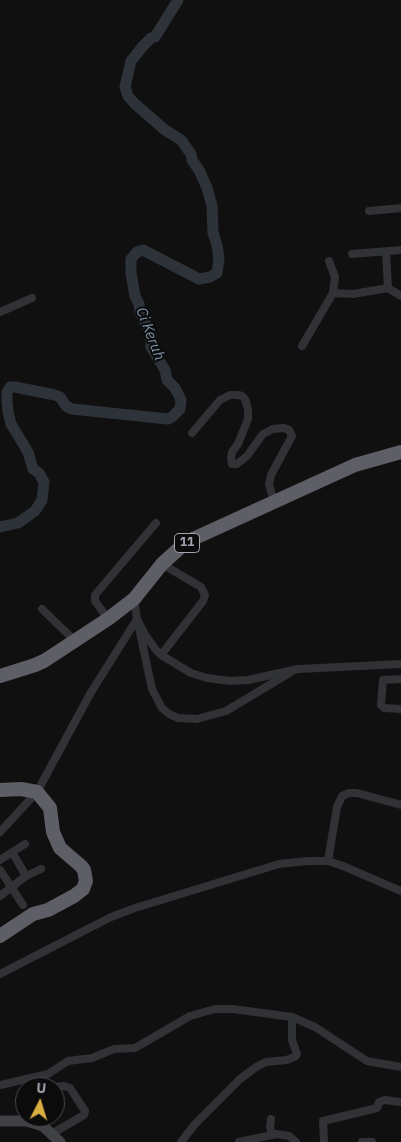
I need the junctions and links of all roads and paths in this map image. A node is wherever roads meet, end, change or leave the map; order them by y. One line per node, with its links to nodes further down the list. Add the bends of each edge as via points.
1 (401, 208): 2 (street)
2 (369, 211)
3 (401, 250): 4 (street)
4 (386, 252): 5 (street); 7 (street)
5 (352, 254)
6 (329, 261): 8 (street, via 335,277)
7 (388, 288): 8 (street, via 353,294); 9 (street)
8 (333, 293): 12 (street)
9 (401, 296)
10 (32, 298): 11 (street)
11 (0, 312)
12 (302, 346)
13 (192, 433): 15 (street, via 220,400 238,394 245,399 248,419 232,452 232,464 246,456 263,434 273,429 289,430 292,436 269,484)
14 (401, 452): 15 (highway, 11, via 355,465)
15 (274, 502): 17 (highway, 11, via 194,538)
16 (156, 523): 20 (street, via 94,595)
17 (162, 564): 18 (highway, 11); 23 (street, via 201,587 206,595)
18 (134, 599): 20 (highway, 11); 21 (street)
19 (42, 609): 22 (street)
20 (108, 619): 22 (highway, 11)
21 (136, 619): 23 (street); 25 (street, via 152,689 162,708 178,718 198,719 226,711); 30 (street, via 90,694)
22 (75, 641): 26 (highway, 11, via 35,665)
23 (161, 655): 25 (street, via 191,672 230,681)
24 (401, 664): 25 (street)
25 (298, 668)
26 (0, 676)
27 (401, 679): 28 (street, via 382,680 381,705)
28 (401, 709)
29 (0, 790): 30 (highway)
30 (38, 792): 32 (street); 44 (highway, via 50,808 52,832 60,848 84,870 86,885 74,896 33,914)
31 (401, 805): 36 (street, via 357,793 342,796 337,807)
32 (0, 832)
33 (25, 844): 34 (street)
34 (12, 852): 35 (street); 39 (street)
35 (0, 860)
36 (328, 861): 41 (street); 45 (street, via 279,864 136,908 95,923)
37 (41, 869): 39 (street)
38 (0, 870): 40 (street)
39 (26, 876): 40 (street)
40 (12, 887): 42 (street); 43 (street)
41 (401, 891)
42 (0, 896)
43 (23, 904)
44 (0, 936)
45 (0, 974)
46 (292, 1016): 47 (street, via 315,1027 366,1061); 48 (street, via 215,1009 190,1016 135,1048 114,1049 92,1058 68,1061 48,1074); 55 (street, via 296,1056 256,1067 240,1079)
47 (401, 1067)
48 (0, 1085)
49 (65, 1086): 54 (street, via 70,1088 84,1115)
50 (401, 1102): 58 (street, via 385,1100 379,1102 377,1108 324,1120)
51 (271, 1119): 53 (street)
52 (0, 1121): 54 (street, via 27,1121 43,1126)
53 (272, 1135): 56 (street); 57 (street, via 289,1136)
54 (56, 1138)
55 (181, 1142)
56 (239, 1142)
57 (296, 1142)
58 (324, 1142)
59 (362, 1142): 60 (street)
60 (372, 1142)

